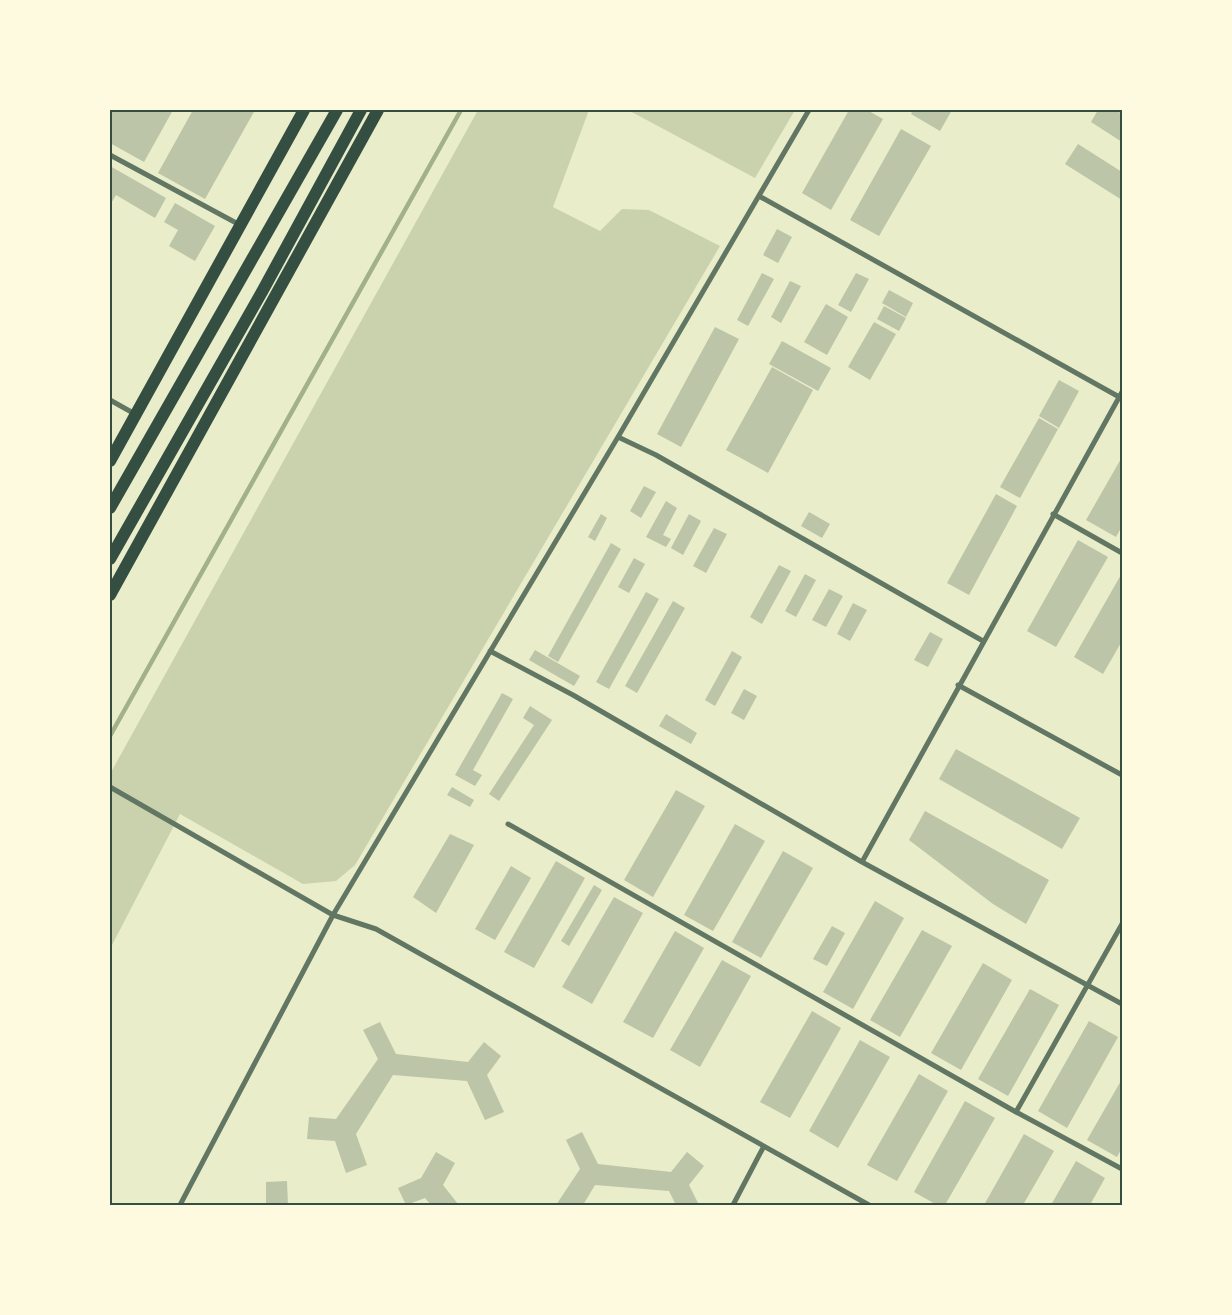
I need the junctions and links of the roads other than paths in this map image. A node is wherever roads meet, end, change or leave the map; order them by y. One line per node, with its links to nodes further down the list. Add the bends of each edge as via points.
1 (304, 110): 8 (main road)
2 (337, 110): 14 (main road)
3 (361, 110): 17 (main road)
4 (378, 110): 18 (main road)
5 (809, 110): 7 (street)
6 (110, 156): 8 (street)
7 (759, 196): 9 (street); 12 (street)
8 (240, 225): 11 (main road)
9 (1121, 396): 15 (street)
10 (110, 400): 11 (street)
11 (136, 415): 13 (main road)
12 (618, 437): 19 (street, via 656,455); 20 (street)
13 (110, 461)
14 (110, 508)
15 (1053, 514): 16 (street); 19 (street)
16 (1122, 553)
17 (110, 559)
18 (110, 595)
19 (983, 642): 21 (street)
20 (490, 652): 25 (street, via 573,695); 26 (street)
21 (958, 685): 22 (street); 25 (street)
22 (1122, 775)
23 (110, 787): 26 (street)
24 (508, 824): 30 (street)
25 (862, 862): 28 (street)
26 (333, 915): 31 (street, via 376,929); 33 (street)
27 (1122, 924): 28 (street)
28 (1088, 984): 29 (street); 30 (street)
29 (1122, 1004)
30 (1016, 1112): 32 (street)
31 (764, 1146): 34 (street); 35 (street)
32 (1122, 1169)
33 (180, 1205)
34 (733, 1205)
35 (869, 1205)

